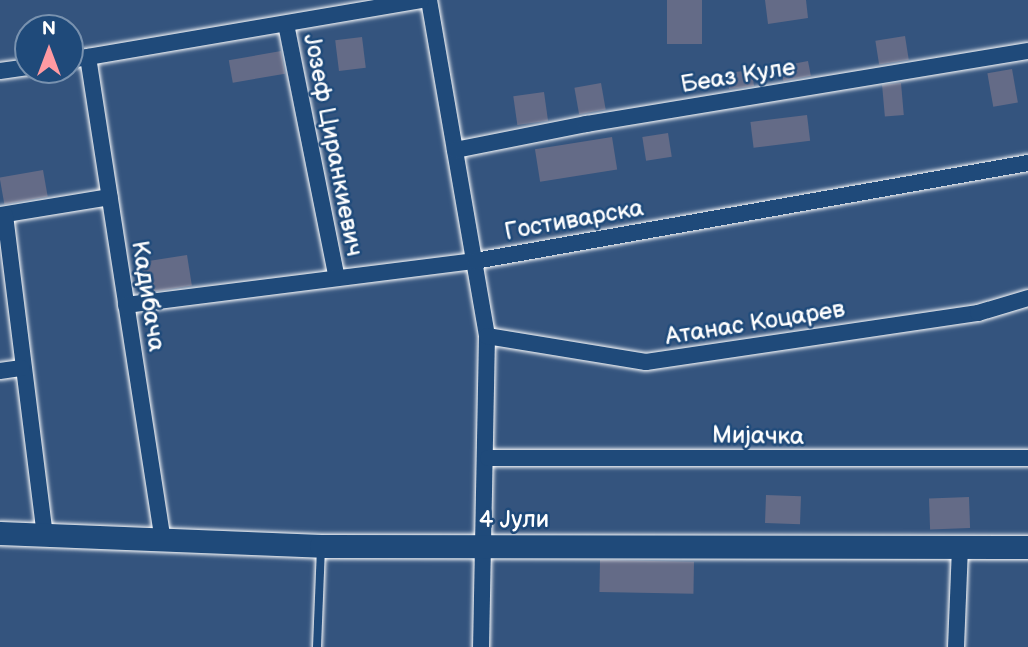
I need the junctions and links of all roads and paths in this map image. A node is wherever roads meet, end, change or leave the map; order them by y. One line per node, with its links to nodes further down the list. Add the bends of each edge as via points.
1 (421, 0): 3 (street)
2 (429, 0): 8 (street)
3 (399, 1): 4 (street)
4 (286, 24): 6 (street); 13 (street, Јозеф Циранкиевич)
5 (1028, 51): 8 (street, Беаз Куле)
6 (88, 57): 7 (street); 10 (street, Кадибача)
7 (84, 58)
8 (455, 150): 12 (street)
9 (1028, 163): 12 (street, Гостиварска)
10 (110, 197): 11 (street); 15 (street, Кадибача)
11 (3, 215): 17 (street)
12 (475, 261): 13 (street, Гостиварска); 16 (street)
13 (336, 275): 15 (street, Гостиварска)
14 (1028, 298): 16 (street, Атанас Коцарев, via 978,313 646,362)
15 (126, 305): 23 (street, Кадибача)
16 (487, 336): 19 (street)
17 (22, 368): 18 (street); 22 (street)
18 (0, 371)
19 (488, 458): 20 (street, Мијачка); 25 (street)
20 (1028, 458)
21 (0, 533): 22 (street, 4 Јули)
22 (45, 538): 23 (street, 4 Јули)
23 (163, 541): 24 (street, 4 Јули)
24 (321, 547): 25 (street, 4 Јули); 28 (lane)
25 (482, 547): 27 (street, 4 Јули); 29 (street)
26 (1028, 547): 27 (street, 4 Јули)
27 (960, 548): 30 (street)
28 (317, 647)
29 (481, 647)
30 (956, 647)

